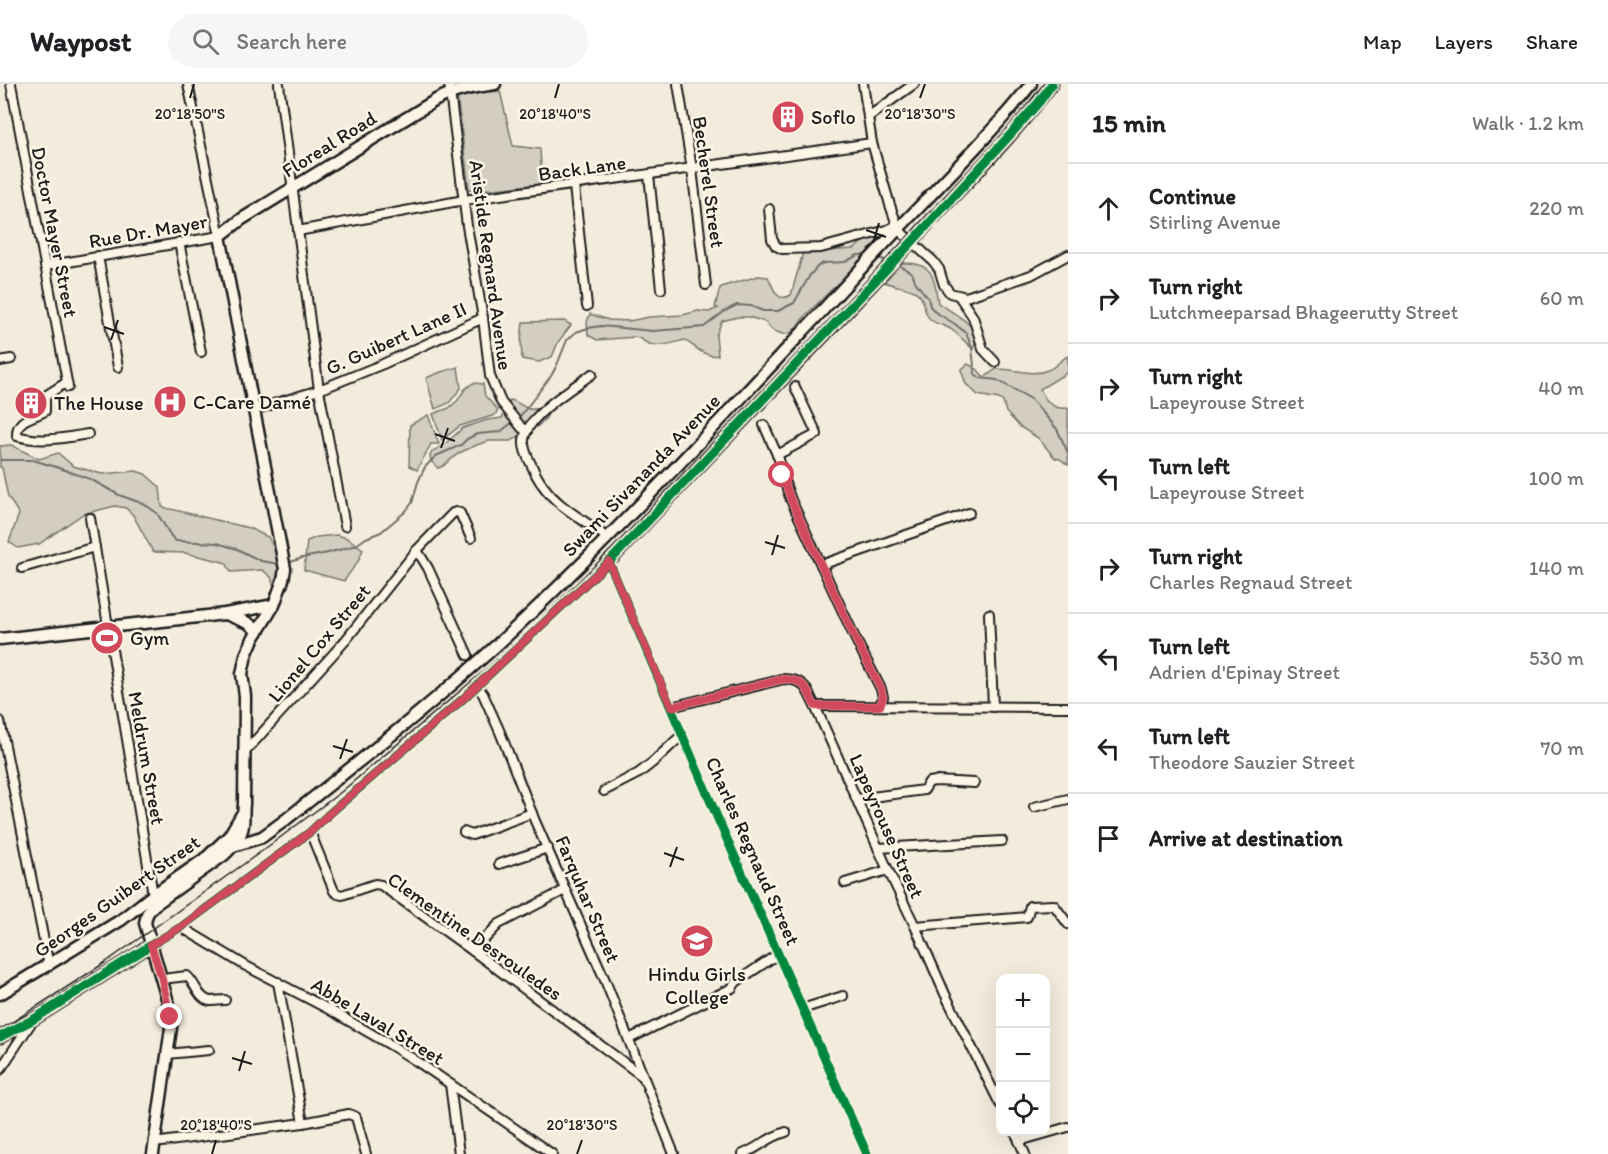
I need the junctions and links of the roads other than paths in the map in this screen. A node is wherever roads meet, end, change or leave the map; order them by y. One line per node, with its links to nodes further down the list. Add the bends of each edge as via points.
1 (11, 84): 26 (street, Doctor Mayer Street)
2 (188, 84): 21 (street)
3 (279, 84): 16 (street)
4 (495, 84): 10 (street, Floreal Road)
5 (678, 84): 13 (street, Becherel Street)
6 (864, 84): 11 (street)
7 (914, 84): 11 (street)
8 (1031, 84): 19 (street, Swami Sivananda Avenue, via 1013,108)
9 (1052, 84): 23 (street)
10 (449, 88): 16 (street, Floreal Road); 17 (street, Aristide Regnard Avenue)
11 (868, 117): 12 (street)
12 (872, 143): 13 (street, Back Lane); 19 (street)
13 (692, 169): 14 (street, Back Lane); 27 (street, Becherel Street)
14 (649, 175): 15 (street, Back Lane); 28 (street)
15 (573, 186): 17 (street, Back Lane); 30 (street)
16 (293, 188): 20 (street); 21 (street, Floreal Road)
17 (464, 200): 20 (street, Back Lane); 31 (street, Aristide Regnard Avenue)
18 (769, 209): 19 (street, via 772,239 782,249 821,248)
19 (898, 226): 23 (street); 49 (street, Swami Sivananda Avenue)
20 (298, 231): 39 (street)
21 (220, 236): 22 (street, Rue Dr. Mayer); 40 (street, Georges Guibert Street)
22 (179, 242): 25 (street, Rue Dr. Mayer); 32 (street)
23 (909, 245): 29 (street, via 933,261 944,285); 52 (street)
24 (1068, 255): 29 (street, via 1031,274 966,297)
25 (98, 256): 26 (street, Rue Dr. Mayer); 36 (street)
26 (45, 266): 43 (street, Doctor Mayer Street, via 68,384 45,396 45,411 21,422 17,436 57,440)
27 (706, 285)
28 (661, 289)
29 (959, 296): 35 (street, via 973,317 983,349)
30 (587, 306)
31 (483, 318): 39 (street, G. Guibert Lane II); 42 (street, Aristide Regnard Avenue, via 495,391)
32 (201, 352)
33 (11, 359): 34 (street)
34 (0, 361)
35 (995, 362)
36 (118, 367)
37 (592, 374): 42 (street, via 557,398)
38 (795, 387): 44 (street, via 817,434)
39 (319, 390): 40 (street, G. Guibert Lane II); 47 (street)
40 (254, 410): 55 (street, Georges Guibert Street, via 285,569)
41 (764, 425): 44 (street)
42 (524, 429): 49 (street, via 525,450 547,490)
43 (88, 434)
44 (777, 456): 53 (street, via 791,500)
45 (969, 513): 53 (street)
46 (90, 518): 50 (street, Meldrum Street)
47 (345, 526)
48 (471, 538): 51 (street, Lionel Cox Street, via 456,512)
49 (608, 538): 81 (street, Swami Sivananda Avenue, via 454,683 284,821)
50 (95, 547): 54 (street); 58 (street, Meldrum Street)
51 (417, 550): 61 (street); 70 (street, Lionel Cox Street, via 345,641)
52 (609, 562): 62 (street); 65 (street, Charles Regnaud Street)
53 (821, 565): 64 (street, via 881,689)
54 (22, 568)
55 (274, 605): 56 (street); 59 (street, Georges Guibert Street)
56 (225, 614): 58 (street); 59 (street)
57 (989, 614): 66 (street)
58 (108, 627): 60 (street); 91 (street, Meldrum Street)
59 (258, 631): 70 (street, Georges Guibert Street, via 242,674)
60 (0, 639)
61 (468, 655)
62 (477, 686): 76 (street, Farquhar Street); 79 (street)
63 (815, 706): 64 (street); 65 (street, Lapeyrouse Street, via 799,681 784,679); 73 (street, Lapeyrouse Street)
64 (880, 706): 66 (street)
65 (671, 707): 69 (street, Charles Regnaud Street)
66 (993, 707): 67 (street)
67 (1068, 707)
68 (0, 721): 98 (street)
69 (682, 735): 72 (street, via 639,773); 97 (street, Charles Regnaud Street)
70 (243, 754): 77 (street, Georges Guibert Street)
71 (974, 783): 73 (street, via 936,781 929,782 924,790)
72 (604, 791)
73 (857, 799): 85 (street, Lapeyrouse Street)
74 (1068, 799): 75 (street)
75 (1034, 807)
76 (532, 813): 80 (street, via 472,835); 84 (street, Farquhar Street)
77 (243, 814): 78 (street, Georges Guibert Street); 86 (street, Georges Guibert Street, via 229,836)
78 (243, 826): 81 (street); 83 (street, Georges Guibert Street)
79 (310, 832): 94 (street); 96 (street, Clementine Desrouledes, via 338,894 381,885)
80 (464, 832)
81 (254, 840): 83 (street, Swami Sivananda Avenue)
82 (1002, 842): 85 (street)
83 (234, 845): 86 (street, Swami Sivananda Avenue); 95 (street, Georges Guibert Street, via 153,906 145,918)
84 (548, 848): 87 (street); 90 (street, Farquhar Street)
85 (878, 848): 88 (street, Lapeyrouse Street)
86 (206, 858): 91 (street, Georges Guibert Street)
87 (499, 864)
88 (888, 870): 89 (street); 93 (street, Lapeyrouse Street)
89 (845, 883)
90 (565, 890): 96 (street, via 499,924); 107 (street, Farquhar Street)
91 (153, 895): 98 (street, Georges Guibert Street)
92 (1068, 924): 93 (street, via 1053,904 1030,906 1027,917)
93 (915, 926): 113 (street, Lapeyrouse Street)
94 (181, 927): 95 (street); 100 (street, Abbe Laval Street)
95 (151, 945): 99 (street); 105 (street)
96 (472, 951): 111 (street, Clementine Desrouledes)
97 (778, 954): 104 (street, Charles Regnaud Street); 107 (street, via 736,981 732,988)
98 (49, 966): 101 (street, Georges Guibert Street)
99 (162, 979): 103 (street, via 187,976 205,999); 109 (street, via 170,1017)
100 (278, 982): 112 (street, Abbe Laval Street, via 379,1038); 114 (street)
101 (0, 994)
102 (843, 996): 104 (street)
103 (225, 1000)
104 (802, 1009): 125 (street, Charles Regnaud Street)
105 (33, 1019): 106 (street); 110 (street)
106 (0, 1037)
107 (629, 1039): 111 (street, Farquhar Street)
108 (209, 1050): 109 (street)
109 (167, 1054): 119 (street)
110 (0, 1070)
111 (643, 1077): 123 (street, Farquhar Street)
112 (450, 1084): 121 (street); 122 (street, Abbe Laval Street)
113 (996, 1096)
114 (303, 1123): 119 (street); 120 (street, via 349,1114 356,1117)
115 (1068, 1126): 118 (street)
116 (786, 1132): 124 (street, via 773,1135)
117 (1017, 1136): 118 (street)
118 (1019, 1140): 126 (street)
119 (153, 1149)
120 (366, 1154)
121 (459, 1154)
122 (552, 1154)
123 (674, 1154)
124 (743, 1154)
125 (867, 1154)
126 (1025, 1154)

